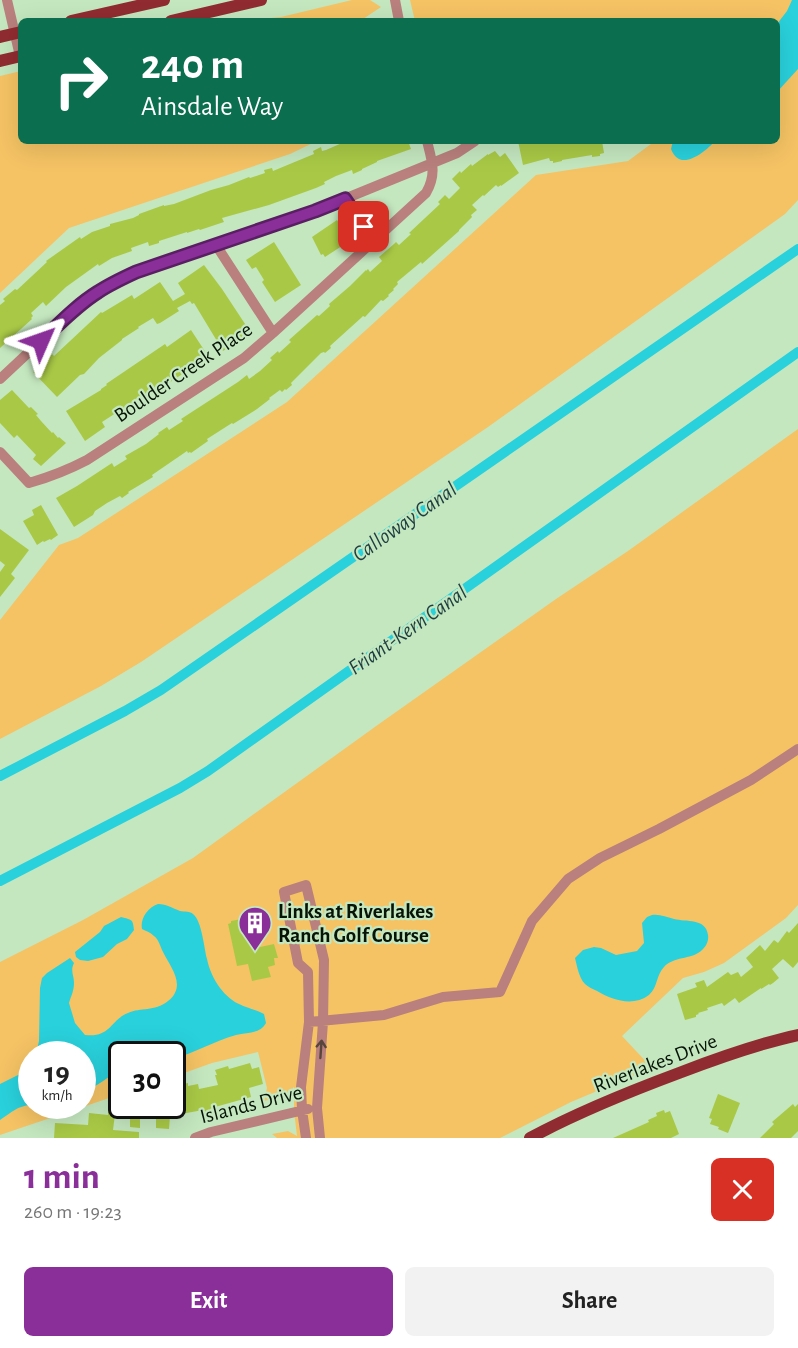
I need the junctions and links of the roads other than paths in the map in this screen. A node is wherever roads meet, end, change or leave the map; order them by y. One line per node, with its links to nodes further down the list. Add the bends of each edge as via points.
1 (7, 0): 8 (street)
2 (164, 0): 5 (main road)
3 (261, 0): 6 (main road)
4 (394, 0): 7 (street)
5 (84, 18)
6 (184, 18)
7 (398, 18)
8 (18, 33): 9 (main road)
9 (0, 37)
10 (18, 57): 11 (main road)
11 (0, 61)
12 (428, 144): 14 (street)
13 (470, 144): 14 (street)
14 (432, 163): 15 (street); 16 (street, Boulder Creek Place, via 433,176 426,193)
15 (345, 199): 16 (street); 17 (street)
16 (374, 242): 18 (street, Boulder Creek Place)
17 (216, 245): 18 (street); 19 (street, via 136,272 98,292)
18 (273, 333): 20 (street, Boulder Creek Place, via 244,358 87,460 59,474 29,483)
19 (0, 379)
20 (0, 452)
21 (798, 749): 25 (street, via 751,780 600,858 568,879 532,921 500,992 443,998 384,1015)
22 (324, 969): 23 (street); 23 (street, via 306,885 284,892 298,963); 25 (street)
23 (308, 972): 24 (street)
24 (309, 1022): 25 (street); 28 (street)
25 (323, 1022): 27 (street, one-way to 25)
26 (798, 1035): 32 (main road, Riverlakes Drive, via 642,1086)
27 (317, 1108): 28 (street, Islands Drive); 31 (street)
28 (302, 1110): 29 (street, Islands Drive); 30 (street)
29 (195, 1138)
30 (306, 1138)
31 (320, 1138)
32 (530, 1138)

